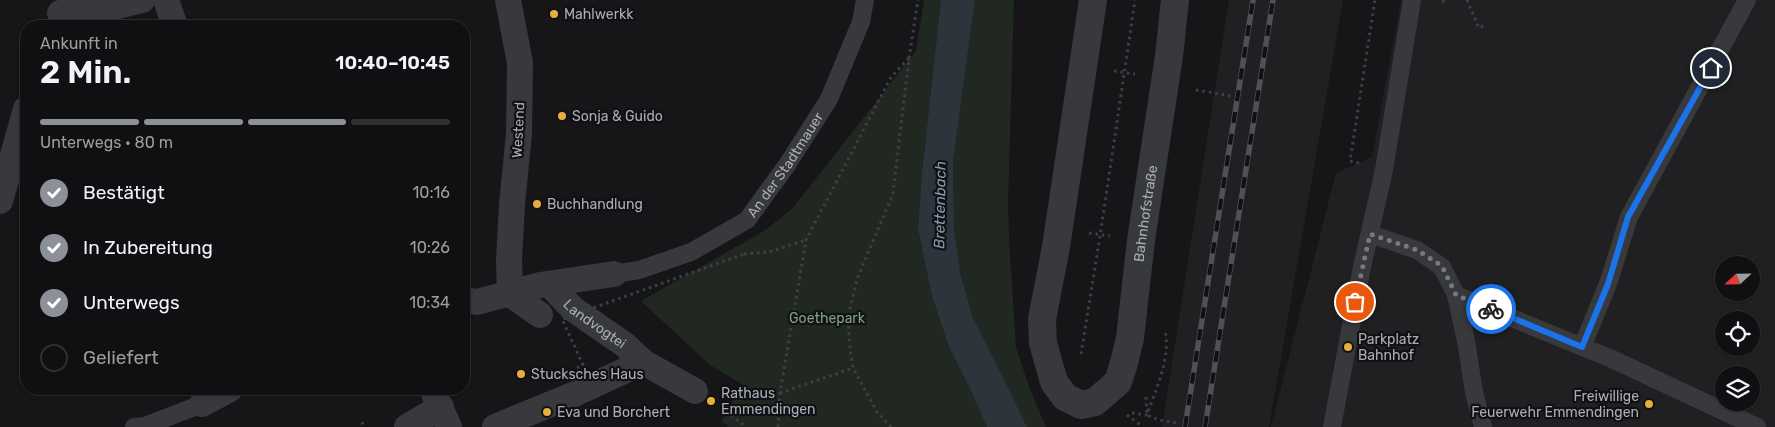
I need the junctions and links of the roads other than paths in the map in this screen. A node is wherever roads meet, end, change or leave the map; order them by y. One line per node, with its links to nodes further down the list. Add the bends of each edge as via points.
1 (142, 0): 9 (street, via 106,9)
2 (166, 0): 10 (street)
3 (508, 0): 16 (street, Westend, via 520,63 520,134 512,204)
4 (865, 0): 14 (lane, An der Stadtmauer, via 862,22 829,100 788,165 747,220 692,252 639,270)
5 (1093, 0): 26 (street, via 1042,319 1043,343 1054,382)
6 (1175, 0): 26 (street, Bahnhofstraße, via 1177,84 1140,240 1130,338 1118,382 1095,402)
7 (1412, 0): 13 (lane)
8 (1747, 0): 20 (lane, via 1628,217 1608,284)
9 (60, 13)
10 (173, 20)
11 (20, 129): 12 (street)
12 (0, 201)
13 (1370, 234): 17 (lane, via 1417,250 1442,266); 30 (lane)
14 (614, 274): 15 (street, Landvogtei)
15 (549, 284): 16 (street, Landvogtei); 21 (street, Landvogtei, via 573,309)
16 (510, 294): 18 (street, Landvogtei); 19 (street)
17 (1456, 295): 20 (lane); 31 (lane)
18 (470, 301)
19 (540, 315)
20 (1582, 347): 32 (lane)
21 (643, 362): 22 (street, Landvogtei); 29 (street, Landvogtei, via 578,384)
22 (695, 391)
23 (219, 395): 24 (street)
24 (202, 404): 27 (lane, via 145,426)
25 (441, 408): 28 (street)
26 (1077, 411)
27 (134, 427)
28 (407, 427)
29 (495, 427)
30 (1332, 427)
31 (1483, 427)
32 (1757, 427)

